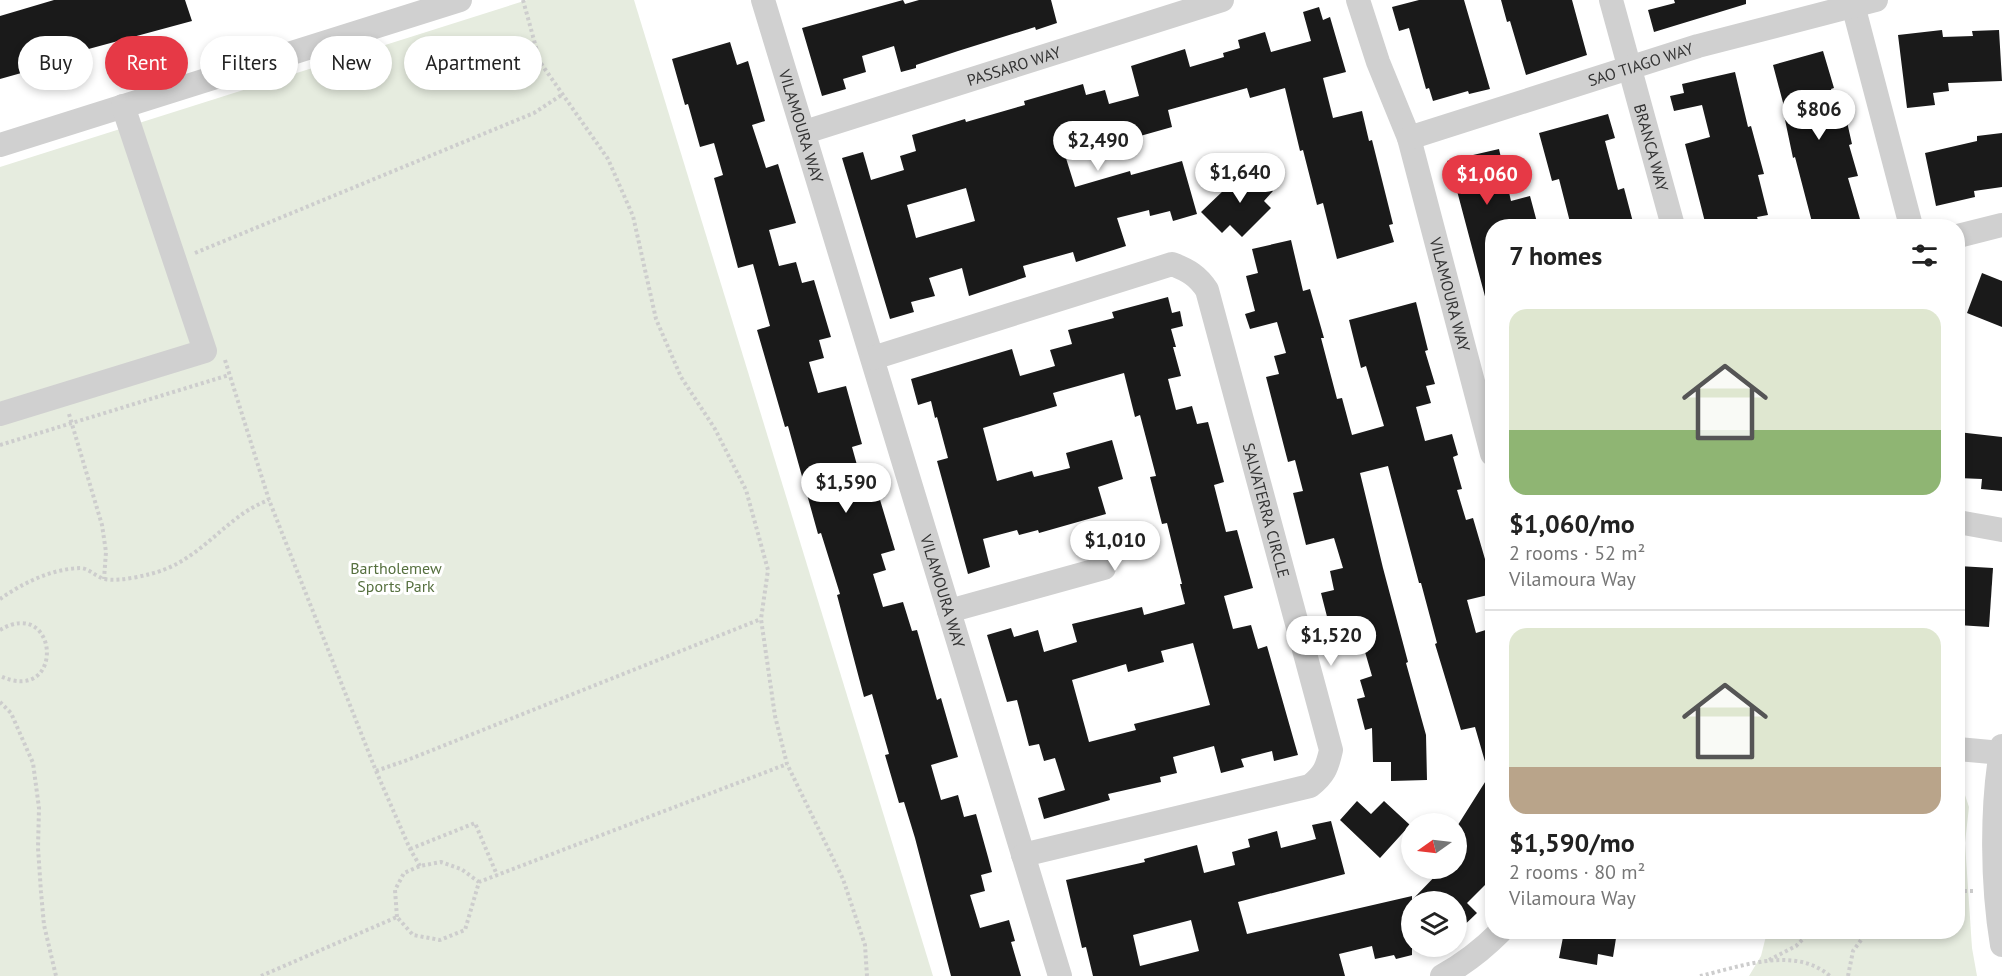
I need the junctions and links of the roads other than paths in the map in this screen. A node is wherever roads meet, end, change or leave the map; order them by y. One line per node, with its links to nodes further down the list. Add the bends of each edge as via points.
1 (460, 0): 8 (street)
2 (763, 0): 11 (street, VILAMOURA WAY)
3 (1222, 0): 11 (street, PASSARO WAY)
4 (1358, 0): 12 (street, VILAMOURA WAY)
5 (1611, 0): 9 (street, BRANCA WAY)
6 (1876, 0): 7 (street, SAO TIAGO WAY)
7 (1853, 5): 9 (street, SAO TIAGO WAY); 15 (street)
8 (421, 6): 10 (street)
9 (1630, 68): 12 (street, SAO TIAGO WAY); 14 (street, BRANCA WAY)
10 (123, 106): 13 (street); 19 (street, via 205,351)
11 (805, 132): 18 (street, VILAMOURA WAY)
12 (1408, 138): 20 (street, VILAMOURA WAY)
13 (0, 145)
14 (1670, 219)
15 (1909, 219)
16 (2002, 225): 17 (street)
17 (1965, 234)
18 (873, 358): 24 (street, VILAMOURA WAY); 27 (street, SALVATERRA CIRCLE, via 1172,264 1190,271 1208,290 1331,750 1328,763 1322,777 1310,786)
19 (0, 414)
20 (1485, 428)
21 (1965, 523): 22 (street)
22 (2002, 530)
23 (1104, 568): 24 (street)
24 (949, 611): 27 (street, VILAMOURA WAY)
25 (1965, 749): 26 (street)
26 (2002, 751): 29 (street, via 1995,845)
27 (1023, 855): 30 (street, VILAMOURA WAY)
28 (1493, 939): 31 (street)
29 (2002, 945)
30 (1060, 976)
31 (1442, 976)

